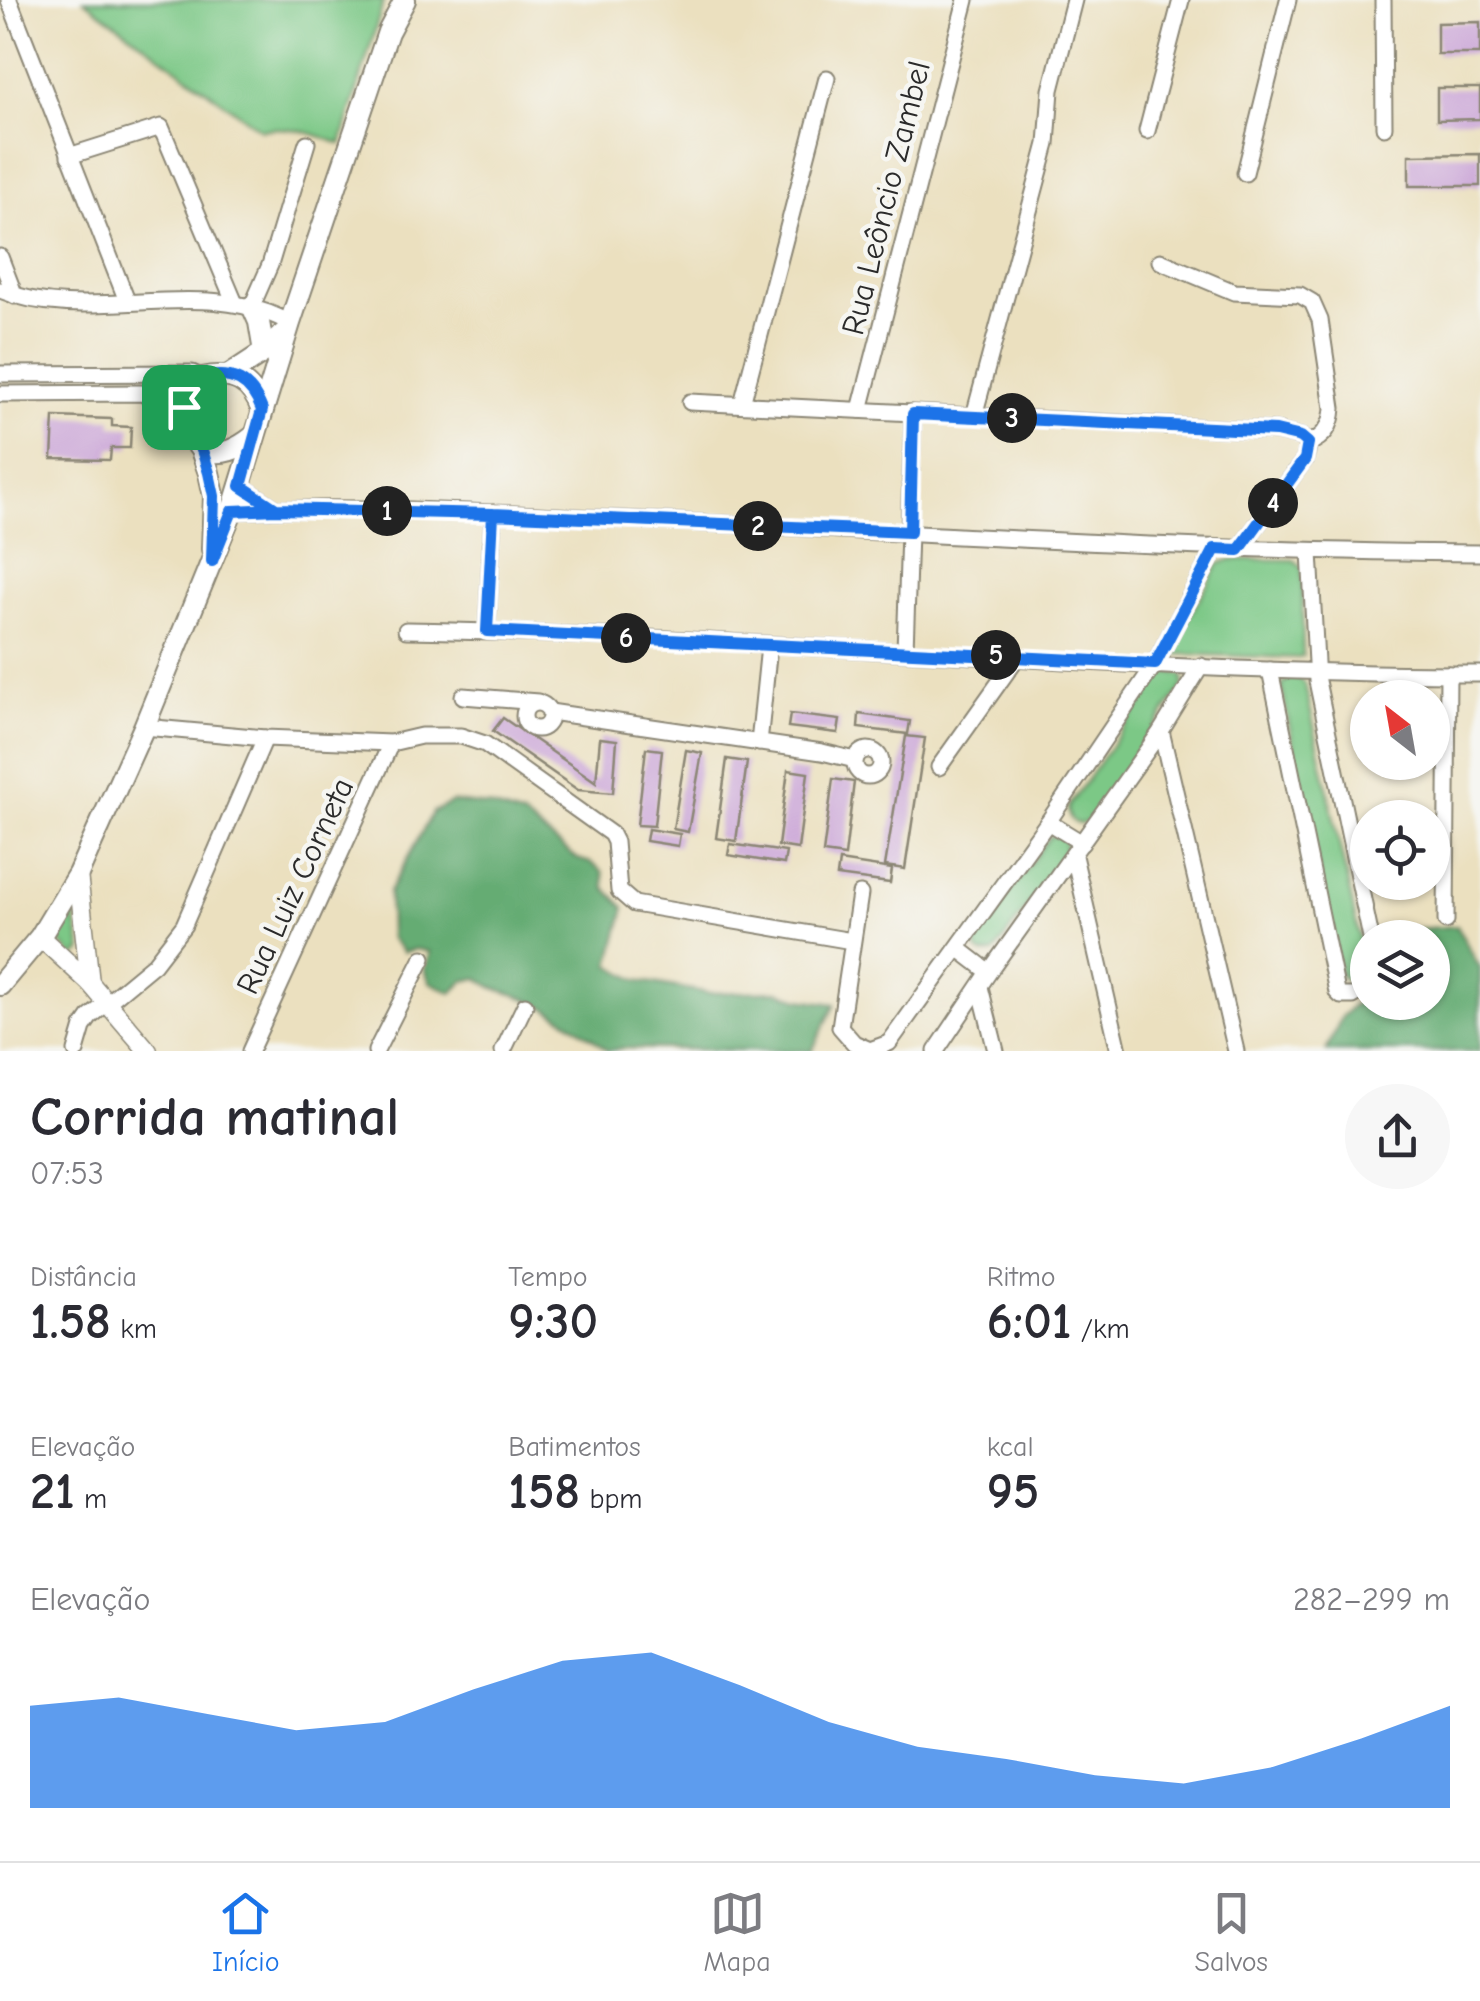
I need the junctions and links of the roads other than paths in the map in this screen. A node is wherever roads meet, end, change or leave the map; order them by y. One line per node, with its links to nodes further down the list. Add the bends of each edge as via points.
1 (9, 0): 14 (street)
2 (392, 0): 9 (main road)
3 (405, 0): 9 (main road)
4 (966, 0): 30 (street, Rua Leôncio Zambel)
5 (1074, 0): 32 (street, via 1051,90 1048,144)
6 (1181, 0): 12 (street)
7 (1288, 0): 15 (street)
8 (1383, 0): 11 (street)
9 (388, 32): 21 (main road)
10 (827, 78): 28 (street)
11 (1384, 128)
12 (1147, 132)
13 (307, 143): 20 (street, via 270,265)
14 (69, 156): 19 (street); 20 (street, via 163,128)
15 (1245, 173)
16 (0, 257): 18 (street)
17 (1160, 260): 35 (street, via 1234,292 1300,295 1312,302 1332,421)
18 (7, 293): 19 (street)
19 (127, 301): 20 (street)
20 (243, 304): 21 (street); 22 (main road, via 259,322)
21 (289, 325): 22 (main road); 29 (main road)
22 (264, 352): 24 (main road)
23 (0, 374): 25 (street)
24 (229, 375): 25 (main road); 29 (main road, via 247,384)
25 (202, 378): 33 (main road, via 189,393)
26 (0, 394): 33 (street, via 142,393 162,399)
27 (690, 402): 28 (street)
28 (742, 404): 30 (street)
29 (262, 410): 34 (main road)
30 (860, 410): 31 (street)
31 (913, 414): 32 (street); 42 (street)
32 (974, 416): 35 (street, via 1276,431)
33 (182, 425): 36 (main road)
34 (254, 436): 36 (main road, via 236,450); 37 (main road)
35 (1308, 443): 44 (street, via 1305,459)
36 (202, 450): 38 (main road)
37 (241, 486): 39 (street); 40 (main road)
38 (214, 496): 40 (main road); 47 (main road)
39 (276, 509): 40 (street); 41 (street)
40 (232, 511): 47 (main road)
41 (493, 514): 42 (street); 49 (street)
42 (910, 532): 43 (street); 51 (street)
43 (1215, 549): 44 (street); 53 (street)
44 (1239, 550): 45 (street)
45 (1310, 552): 46 (street); 56 (street)
46 (1480, 553)
47 (212, 561): 62 (main road)
48 (406, 630): 49 (street)
49 (487, 631): 50 (street)
50 (763, 646): 51 (street); 65 (street)
51 (905, 651): 52 (street)
52 (1018, 656): 53 (street); 68 (street)
53 (1155, 664): 54 (street); 69 (street)
54 (1200, 666): 55 (street); 63 (street)
55 (1270, 670): 56 (street); 83 (street, via 1337,992)
56 (1315, 671): 57 (street); 73 (street)
57 (1448, 674): 58 (street); 74 (street)
58 (1480, 674)
59 (463, 696): 60 (street)
60 (499, 700): 61 (street); 61 (street, via 536,729 545,726)
61 (544, 707): 65 (street)
62 (144, 727): 64 (street); 71 (main road)
63 (1161, 731): 70 (street); 94 (street)
64 (265, 738): 66 (street); 84 (street, via 184,926)
65 (754, 742): 67 (street)
66 (391, 743): 76 (street, via 461,736 485,744 611,834 620,891 634,904); 88 (street, Rua Luiz Corneta)
67 (856, 760)
68 (939, 767)
69 (1048, 822): 70 (street); 77 (street)
70 (1078, 850): 79 (street); 93 (street)
71 (78, 874): 75 (main road); 80 (street)
72 (860, 894): 76 (street)
73 (1366, 920)
74 (1446, 920)
75 (40, 937): 80 (street); 81 (main road)
76 (852, 941): 77 (street, via 842,1033 870,1050 889,1043)
77 (959, 949): 79 (street)
78 (422, 958): 89 (street)
79 (989, 972): 82 (street)
80 (90, 983): 84 (street)
81 (0, 985)
82 (980, 986): 91 (street); 92 (street)
83 (1350, 996)
84 (109, 1004): 86 (street, via 82,1027); 87 (street)
85 (525, 1005): 90 (street)
86 (76, 1051)
87 (148, 1051)
88 (250, 1051)
89 (376, 1051)
90 (504, 1051)
91 (936, 1051)
92 (996, 1051)
93 (1119, 1051)
94 (1236, 1051)

